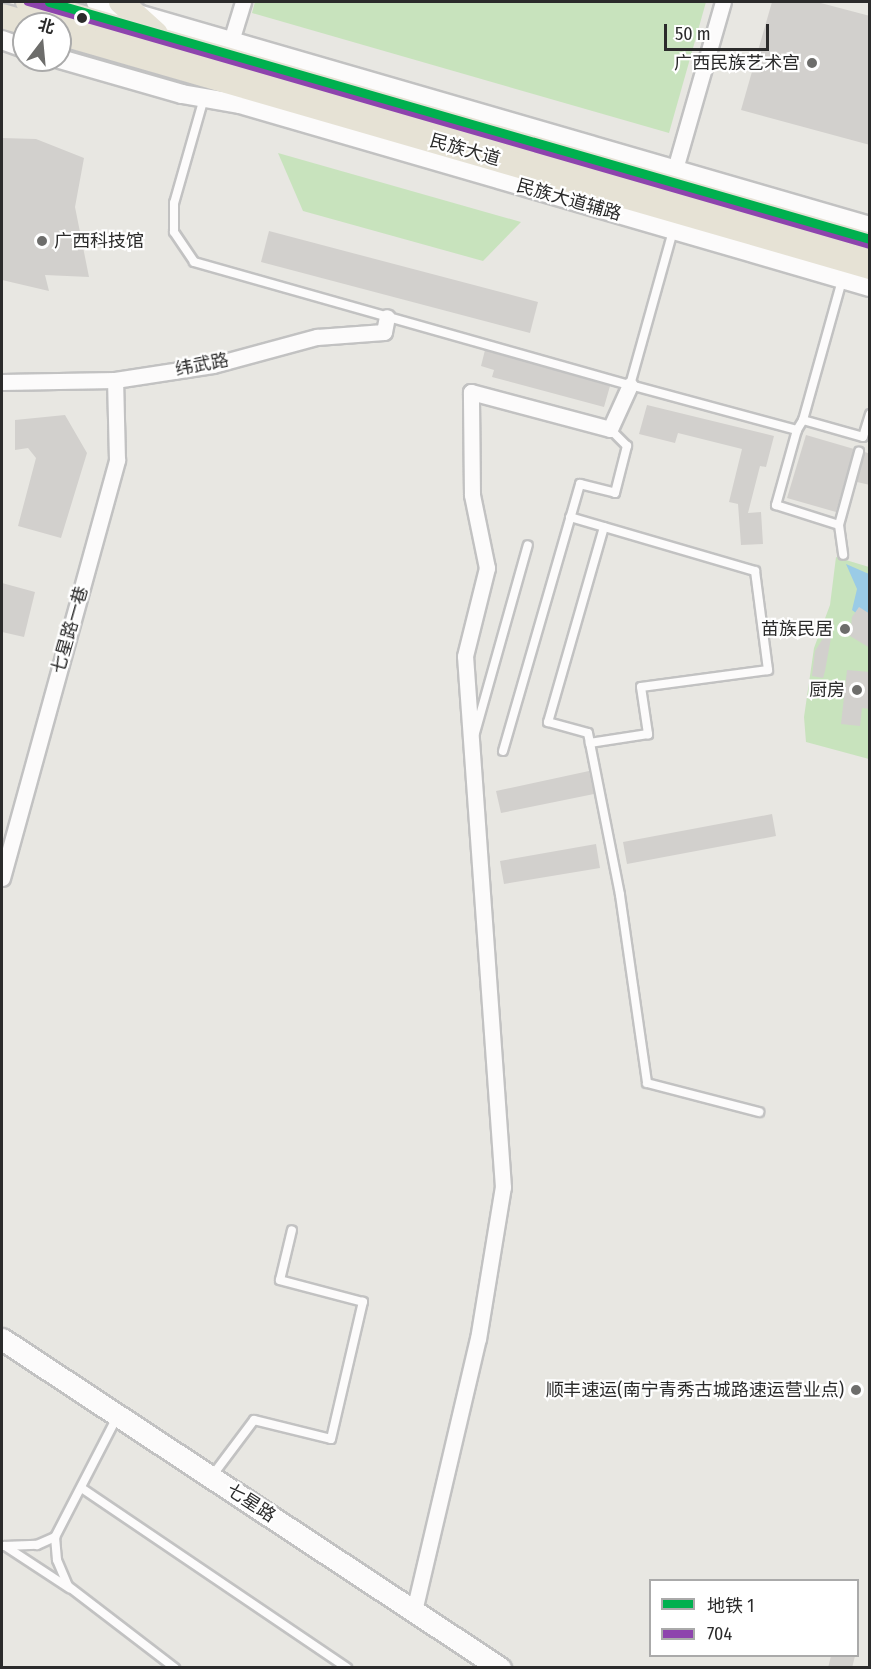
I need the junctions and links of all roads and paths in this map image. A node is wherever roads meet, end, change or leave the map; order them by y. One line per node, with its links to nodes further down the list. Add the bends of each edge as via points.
1 (28, 2): 7 (highway, 民族大道)
2 (96, 2): 5 (street)
3 (243, 2): 8 (street)
4 (723, 2): 11 (street)
5 (125, 6): 7 (highway); 8 (street)
6 (72, 36): 15 (highway, 民族大道)
7 (163, 41): 14 (highway, 民族大道)
8 (231, 41): 11 (street)
9 (72, 62): 10 (street, 民族大道辅路)
10 (204, 98): 13 (street, 民族大道辅路, via 240,104); 18 (lane, via 174,203 174,232 194,262)
11 (675, 169): 12 (street)
12 (870, 226)
13 (674, 230): 16 (street, 民族大道辅路); 21 (lane)
14 (870, 245)
15 (870, 267)
16 (842, 279): 17 (street, 民族大道辅路); 23 (lane)
17 (870, 287)
18 (387, 316): 19 (street, 纬武路, via 384,332 317,336 213,365); 21 (lane)
19 (115, 380): 20 (street, 纬武路); 35 (street, 七星路一巷, via 117,460)
20 (2, 382)
21 (630, 385): 24 (street); 25 (lane)
22 (870, 414): 23 (lane, via 863,437)
23 (803, 420): 25 (lane)
24 (610, 429): 27 (lane, via 627,446 615,493 580,484); 33 (street, via 471,392 472,495 487,568 465,656)
25 (796, 430): 28 (lane, via 776,505)
26 (859, 452): 28 (lane)
27 (570, 517): 29 (lane); 34 (lane)
28 (839, 525): 31 (lane)
29 (604, 527): 32 (lane, via 548,722 588,733); 32 (lane, via 755,571 768,670 641,687 648,735)
30 (528, 546): 33 (lane)
31 (843, 555)
32 (590, 743): 36 (lane, via 620,895 647,1083)
33 (471, 746): 45 (street, via 503,1187 478,1339)
34 (502, 751)
35 (2, 878)
36 (759, 1112)
37 (292, 1230): 40 (lane, via 280,1280 363,1302 331,1439 254,1420)
38 (2, 1339): 39 (main road, 七星路)
39 (118, 1416): 40 (main road, 七星路); 41 (lane)
40 (211, 1477): 45 (main road, 七星路)
41 (82, 1489): 42 (lane); 47 (lane)
42 (55, 1537): 43 (lane, via 37,1545); 44 (lane, via 60,1569 68,1586)
43 (3, 1545): 44 (lane)
44 (80, 1595): 46 (lane)
45 (414, 1611): 48 (main road, 七星路)
46 (175, 1668)
47 (347, 1668)
48 (500, 1668)

